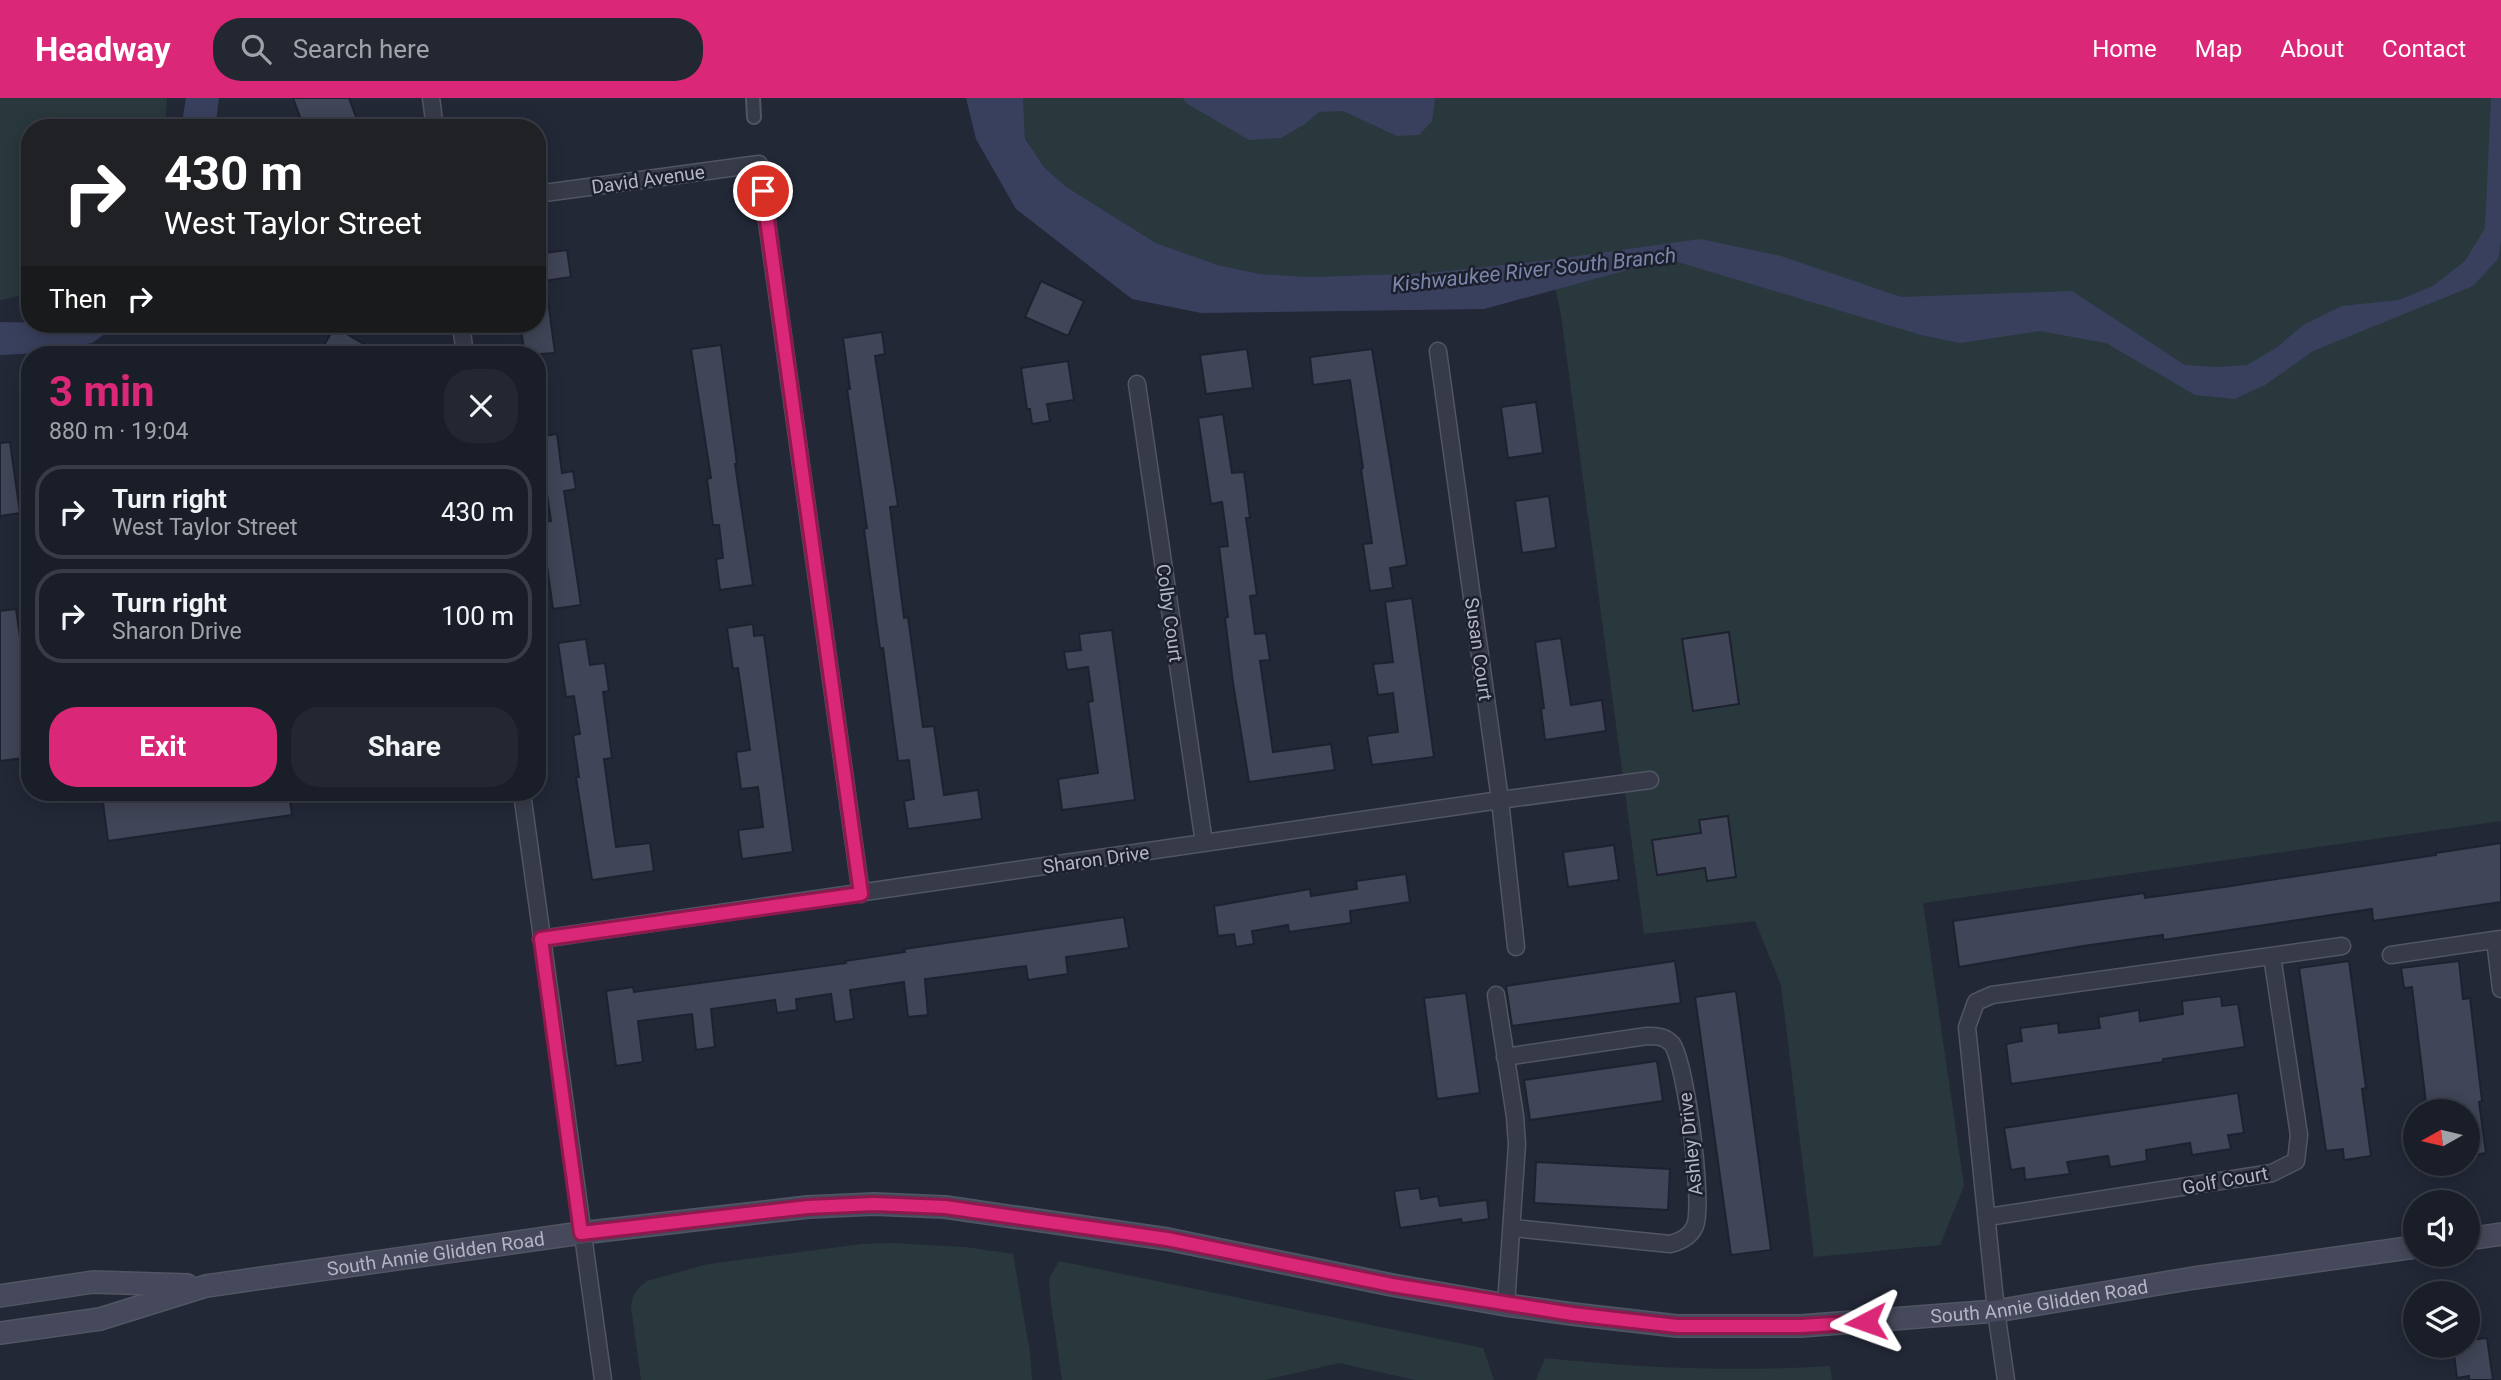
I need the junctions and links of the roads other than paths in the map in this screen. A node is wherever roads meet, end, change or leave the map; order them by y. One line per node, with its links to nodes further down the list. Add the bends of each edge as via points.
1 (431, 98): 4 (street)
2 (753, 98): 3 (street)
3 (754, 117)
4 (434, 119)
5 (546, 193): 12 (street, David Avenue, via 759,164)
6 (1438, 351): 9 (street, Susan Court)
7 (1137, 384): 11 (street, Colby Court)
8 (1650, 780): 9 (street, Sharon Drive)
9 (1500, 800): 11 (street, Sharon Drive); 16 (street, Susan Court)
10 (523, 801): 13 (street)
11 (1204, 843): 12 (street, Sharon Drive)
12 (861, 894): 13 (street, Sharon Drive)
13 (541, 939): 24 (street)
14 (2498, 939): 17 (street); 19 (street)
15 (2342, 946): 18 (street)
16 (1516, 947)
17 (2391, 955)
18 (2272, 956): 22 (street, via 1992,995 1976,1002 1966,1027); 22 (street, Golf Court, via 2299,1135 2296,1161 2272,1173)
19 (2501, 989)
20 (1496, 995): 21 (street)
21 (1505, 1057): 23 (street, via 1517,1143); 23 (street, Ashley Drive, via 1647,1036 1666,1039 1682,1069 1698,1214 1687,1238 1670,1244)
22 (1988, 1217): 31 (street)
23 (1513, 1228): 30 (street)
24 (581, 1233): 28 (main road, South Annie Glidden Road); 30 (main road, South Annie Glidden Road, via 808,1207 945,1207 1167,1239); 33 (street)
25 (2501, 1234): 26 (main road)
26 (2480, 1237)
27 (2403, 1249): 31 (main road, South Annie Glidden Road)
28 (206, 1286): 29 (main road, South Annie Glidden Road, via 93,1282); 32 (main road, South Annie Glidden Road, via 100,1319)
29 (0, 1296)
30 (1506, 1305): 31 (main road, South Annie Glidden Road, via 1677,1326 1801,1326)
31 (1996, 1311): 34 (street)
32 (0, 1333)
33 (603, 1380)
34 (2006, 1380)

